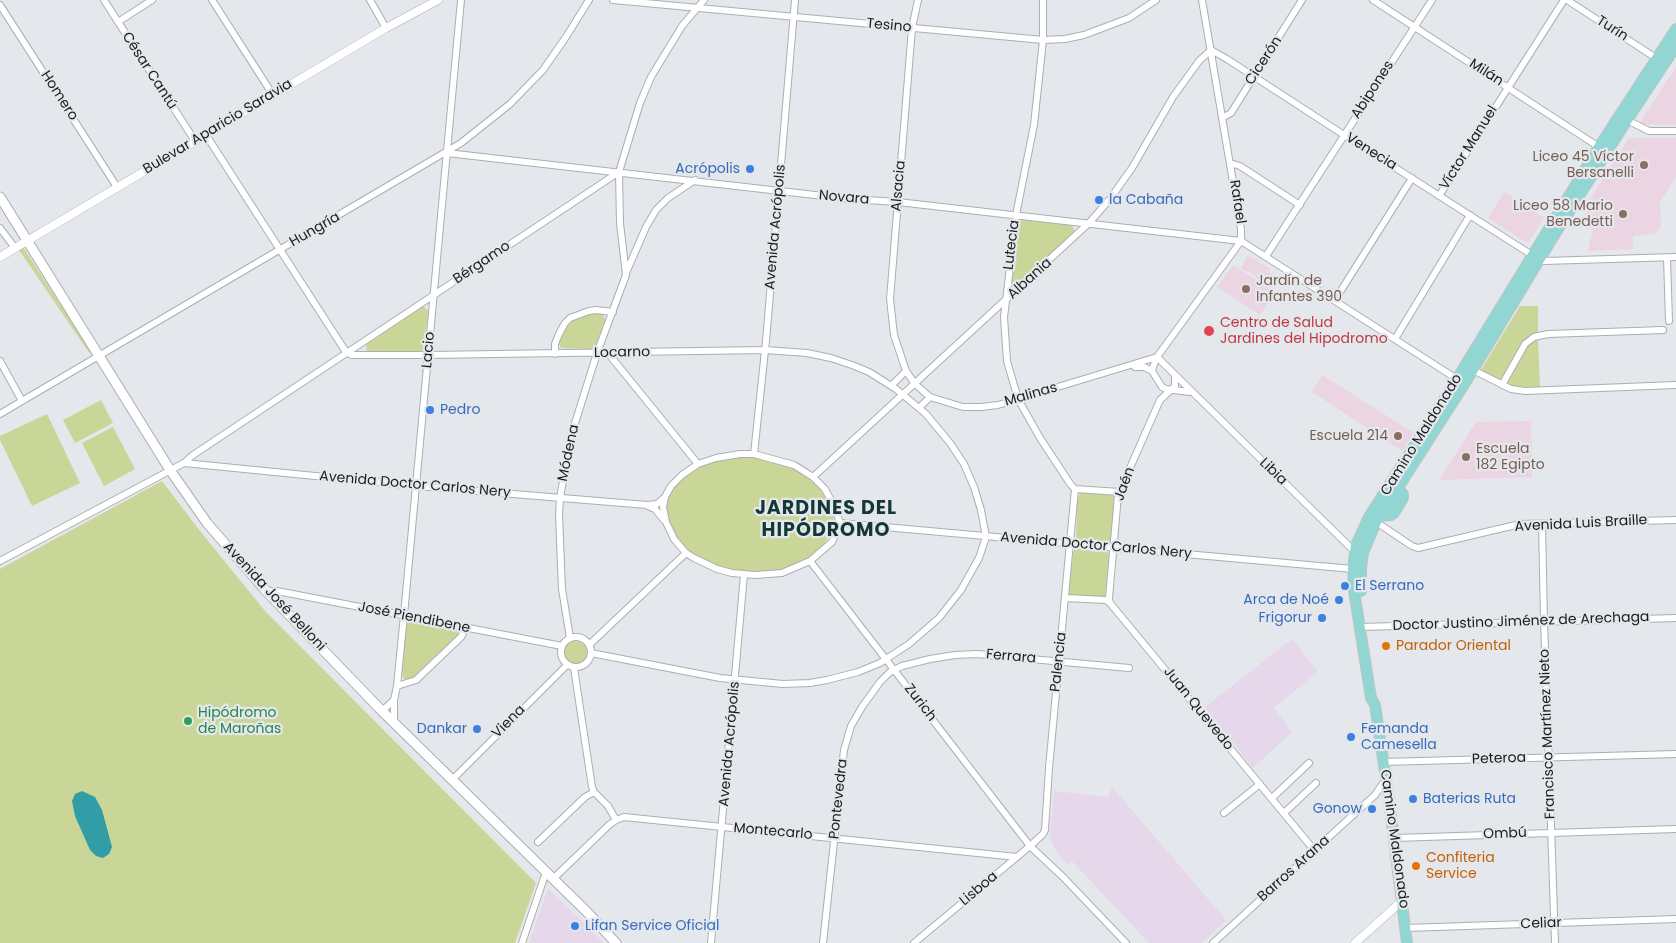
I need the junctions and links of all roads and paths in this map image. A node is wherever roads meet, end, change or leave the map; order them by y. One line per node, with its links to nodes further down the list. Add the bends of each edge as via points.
1 (104, 0): 22 (street, César Cantú)
2 (152, 0): 22 (street)
3 (212, 0): 33 (street)
4 (370, 0): 24 (street)
5 (438, 0): 24 (street, Bulevar Aparicio Saravia)
6 (462, 0): 41 (street, Lacio)
7 (589, 0): 41 (street, Hungría, via 543,70 490,122)
8 (613, 0): 20 (street, Tesino)
9 (704, 0): 20 (street)
10 (795, 0): 21 (street, Avenida Acrópolis)
11 (918, 0): 25 (street, Alsacia)
12 (1043, 0): 27 (street, Lutecia)
13 (1156, 0): 27 (street, Tesino, via 1128,18 1084,35)
14 (1202, 0): 28 (street, Rafael)
15 (1302, 0): 31 (street, Cicerón)
16 (1373, 0): 23 (street, Milán)
17 (1432, 0): 23 (street, Abipones)
18 (1566, 0): 30 (street, Turín); 32 (street, Víctor Manuel)
19 (0, 5): 46 (street, Homero)
20 (697, 7): 21 (street, Tesino); 43 (street, via 651,77)
21 (794, 17): 25 (street, Tesino); 47 (street, Avenida Acrópolis)
22 (118, 22): 39 (street, César Cantú)
23 (1414, 27): 32 (street, Milán); 38 (street, Abipones)
24 (386, 28): 33 (street, Bulevar Aparicio Saravia)
25 (912, 28): 27 (street, Tesino); 50 (street, Alsacia)
26 (1676, 28): 30 (main road, Camino Maldonado)
27 (1044, 40): 52 (street, Lutecia, via 1034,125)
28 (1211, 50): 31 (street, Venecia); 34 (street, Rafael); 54 (street, Albania, via 1173,97 1132,168)
29 (1675, 51): 30 (main road, Camino Maldonado)
30 (1661, 61): 35 (main road, Camino Maldonado); 40 (main road, Camino Maldonado)
31 (1254, 76): 34 (street, Cicerón, via 1231,112); 38 (street, Venecia)
32 (1508, 88): 40 (street, Milán); 48 (street, Víctor Manuel)
33 (273, 95): 37 (street, Bulevar Aparicio Saravia)
34 (1222, 118): 42 (street, Rafael)
35 (1627, 120): 36 (street, via 1649,131); 62 (main road, Camino Maldonado)
36 (1676, 131)
37 (206, 135): 39 (street, Bulevar Aparicio Saravia); 59 (street)
38 (1344, 135): 44 (street, Venecia); 51 (street, Abipones)
39 (195, 141): 46 (street, Bulevar Aparicio Saravia)
40 (1599, 147): 62 (main road, Camino Maldonado)
41 (447, 153): 43 (street, Novara); 59 (street, Hungría); 66 (street, Lacio)
42 (1230, 163): 51 (street, via 1240,166); 57 (street, Rafael)
43 (619, 172): 45 (street, Novara); 65 (street, Módena); 66 (street, Bérgamo)
44 (1412, 178): 48 (street, Venecia); 67 (street)
45 (695, 180): 47 (street, Novara); 65 (street, Módena, via 656,210)
46 (117, 187): 56 (street, Bulevar Aparicio Saravia)
47 (779, 191): 50 (street, Novara); 73 (street, Avenida Acrópolis)
48 (1439, 196): 53 (street, Venecia)
49 (0, 197): 56 (main road, Avenida José Belloni)
50 (898, 202): 52 (street, Novara); 84 (street, Alsacia, via 890,308)
51 (1300, 205): 60 (street, Abipones)
52 (1016, 215): 54 (street, Novara); 68 (street, Lutecia)
53 (1470, 215): 62 (street, Venecia); 72 (street)
54 (1089, 223): 57 (street, Novara); 68 (street, Albania)
55 (0, 228): 58 (street)
56 (27, 241): 58 (street, Bulevar Aparicio Saravia); 79 (main road, Avenida José Belloni)
57 (1241, 241): 60 (street, Rafael); 80 (street)
58 (15, 248): 61 (street, Bulevar Aparicio Saravia)
59 (279, 250): 74 (street); 79 (street, Hungría)
60 (1266, 256): 67 (street, Rafael)
61 (0, 257)
62 (1536, 257): 64 (street, via 1547,261); 83 (main road, Camino Maldonado); 87 (main road, Camino Maldonado)
63 (1676, 257): 64 (street)
64 (1667, 258): 70 (street)
65 (626, 275): 69 (street, Módena)
66 (434, 295): 74 (street, Bérgamo); 78 (street, Lacio)
67 (1335, 300): 72 (street, Rafael)
68 (1006, 301): 89 (street, Albania); 97 (street, Lutecia, via 1007,361)
69 (613, 312): 76 (street, Módena); 77 (street, via 588,311 570,318 559,334)
70 (1669, 321)
71 (1663, 330): 90 (street, via 1534,337 1525,344)
72 (1395, 339): 87 (street, Rafael)
73 (765, 350): 75 (street, Locarno); 92 (street, Locarno, via 807,352 831,358 869,372); 102 (street, Avenida Acrópolis)
74 (346, 352): 78 (street, Locarno); 103 (street, Bérgamo)
75 (607, 352): 76 (street, Locarno); 104 (street)
76 (597, 353): 77 (street, Locarno); 112 (street, Módena, via 570,436)
77 (555, 354): 78 (street, Locarno)
78 (429, 355): 108 (street, Lacio)
79 (99, 356): 99 (street, Hungría); 105 (main road, Avenida José Belloni)
80 (1157, 357): 82 (street, Malinas); 85 (street); 86 (street, Libia)
81 (0, 361): 99 (street)
82 (1131, 366): 85 (street, Malinas); 97 (street, Malinas)
83 (1473, 370): 90 (street); 107 (main road, Camino Maldonado)
84 (906, 371): 89 (street, Alsacia); 92 (street)
85 (1152, 371): 88 (street)
86 (1175, 377): 93 (street); 94 (street, Libia)
87 (1457, 379): 107 (main road, Camino Maldonado)
88 (1158, 383): 93 (street); 98 (street)
89 (915, 384): 95 (street, Albania); 96 (street, Malinas)
90 (1502, 385): 91 (street, via 1537,392)
91 (1676, 385)
92 (891, 386): 95 (street, Locarno)
93 (1172, 390): 94 (street); 98 (street, Jaén)
94 (1191, 392): 122 (street, Libia)
95 (903, 395): 100 (street); 106 (street, Albania)
96 (930, 397): 97 (street, Malinas, via 963,407 998,405); 100 (street)
97 (1018, 399): 109 (street, Lutecia, via 1065,478)
98 (1160, 400): 110 (street, Jaén)
99 (22, 401): 101 (street, Hungría)
100 (920, 408): 119 (street, via 964,464 981,510)
101 (0, 414)
102 (754, 454): 104 (street, Avenida Doctor Carlos Nery, via 725,456); 106 (street, Avenida Doctor Carlos Nery, via 784,461)
103 (184, 463): 105 (street, Bérgamo); 108 (street, Avenida Doctor Carlos Nery)
104 (698, 464): 111 (street, Avenida Doctor Carlos Nery, via 675,481)
105 (170, 470): 124 (street, Bérgamo); 128 (main road, Avenida José Belloni, via 207,523)
106 (813, 476): 117 (street, Avenida Doctor Carlos Nery, via 825,489)
107 (1394, 485): 114 (main road, via 1404,496 1391,515); 122 (main road, Camino Maldonado, via 1364,526)
108 (416, 486): 112 (street, Avenida Doctor Carlos Nery); 131 (street, Lacio)
109 (1076, 489): 110 (street); 120 (street, Palencia)
110 (1120, 492): 121 (street, Jaén)
111 (665, 497): 113 (street, Avenida Doctor Carlos Nery, via 656,504); 116 (street)
112 (560, 498): 113 (street, Avenida Doctor Carlos Nery); 136 (street, Módena, via 562,589)
113 (647, 505): 116 (street)
114 (1378, 519): 118 (street, Avenida Luis Braille, via 1418,548 1520,524); 134 (main road, Camino Maldonado, via 1361,560)
115 (1676, 520): 118 (street, Avenida Luis Braille)
116 (666, 522): 123 (street)
117 (840, 523): 119 (street, Avenida Doctor Carlos Nery); 125 (street, via 832,542)
118 (1542, 524): 133 (street, Francisco Martínez Nieto)
119 (986, 537): 120 (street, Avenida Doctor Carlos Nery); 140 (street, via 979,558 946,610 917,638)
120 (1070, 544): 121 (street, Avenida Doctor Carlos Nery); 129 (street, Palencia)
121 (1114, 548): 126 (street, Avenida Doctor Carlos Nery); 130 (street, Jaén)
122 (1355, 552): 126 (main road, Camino Maldonado)
123 (686, 553): 127 (street, via 716,569); 137 (street)
124 (0, 561)
125 (810, 561): 127 (street, via 782,573); 140 (street, Zurich)
126 (1353, 569): 134 (main road, Camino Maldonado, via 1354,591)
127 (744, 574): 146 (street, Avenida Acrópolis)
128 (266, 591): 131 (street, José Piendibene); 149 (main road, Avenida José Belloni)
129 (1066, 598): 130 (street, via 1106,600); 141 (street, Palencia)
130 (1110, 603): 158 (street, Juan Quevedo)
131 (404, 615): 135 (street, José Piendibene); 147 (street, Lacio)
132 (1676, 618): 133 (street, Doctor Justino Jiménez de Arechaga)
133 (1544, 620): 134 (street, Doctor Justino Jiménez de Arechaga); 152 (street, Francisco Martínez Nieto)
134 (1363, 626): 153 (main road, Camino Maldonado, via 1371,698 1375,705)
135 (466, 628): 138 (street, José Piendibene); 147 (street, via 462,637 416,680)
136 (570, 638): 137 (street, via 580,638); 138 (street)
137 (589, 645): 139 (street)
138 (562, 646): 142 (street, via 561,656)
139 (591, 653): 143 (street, via 586,664); 146 (street)
140 (886, 660): 145 (street, Zurich); 146 (street, via 858,672 817,682 783,684)
141 (1060, 661): 144 (street, Ferrara); 145 (street, Ferrara, via 985,654 955,655); 169 (street, Palencia)
142 (567, 665): 143 (street); 156 (street, Viena)
143 (574, 668): 159 (street)
144 (1129, 668)
145 (894, 670): 170 (street, Pontevedra, via 874,690 851,726 843,758); 173 (street, Zurich)
146 (736, 680): 166 (street, Avenida Acrópolis)
147 (397, 686): 148 (street, Lacio)
148 (394, 700): 149 (street); 150 (street, Lacio)
149 (382, 711): 150 (main road, Avenida José Belloni)
150 (394, 723): 156 (main road, Avenida José Belloni)
151 (1676, 754): 152 (street, Peteroa)
152 (1549, 757): 153 (street, Peteroa); 168 (street, Francisco Martínez Nieto)
153 (1383, 762): 155 (main road, Camino Maldonado)
154 (1308, 763): 161 (street)
155 (1386, 779): 160 (street, Barros Arana); 162 (main road, Camino Maldonado)
156 (452, 780): 176 (main road, Avenida José Belloni)
157 (1316, 783): 164 (street)
158 (1260, 784): 161 (street, Juan Quevedo); 163 (street)
159 (594, 792): 165 (street); 172 (street)
160 (1375, 795): 162 (street, via 1384,795); 174 (street, Barros Arana)
161 (1272, 798): 164 (street, Juan Quevedo)
162 (1389, 800): 171 (main road, Camino Maldonado)
163 (1224, 813)
164 (1284, 813): 174 (street, Juan Quevedo)
165 (616, 820): 166 (street, Montecarlo, via 624,818); 177 (street)
166 (722, 828): 170 (street, Montecarlo); 184 (street, Avenida Acrópolis)
167 (1676, 829): 168 (street, Ombú)
168 (1552, 833): 171 (street, Ombú); 180 (street, Francisco Martínez Nieto)
169 (1043, 834): 173 (street, Lisboa)
170 (835, 838): 175 (street, Montecarlo); 185 (street, Pontevedra)
171 (1394, 838): 178 (main road, Camino Maldonado)
172 (538, 842)
173 (1030, 846): 175 (street, Lisboa); 187 (street, Zurich, via 1064,876)
174 (1314, 850): 188 (street, Barros Arana)
175 (1017, 857): 186 (street, Lisboa)
176 (546, 872): 177 (main road, Avenida José Belloni); 182 (street)
177 (553, 879): 183 (main road, Avenida José Belloni)
178 (1402, 900): 181 (main road, Camino Maldonado); 189 (street)
179 (1676, 919): 180 (street, Celiar)
180 (1555, 923): 181 (street, Celiar); 191 (street, Francisco Martínez Nieto)
181 (1405, 928): 190 (main road, Camino Maldonado)
182 (522, 943)
183 (616, 943)
184 (711, 943)
185 (823, 943)
186 (914, 943)
187 (1126, 943)
188 (1213, 943)
189 (1355, 943)
190 (1407, 943)
191 (1556, 943)

